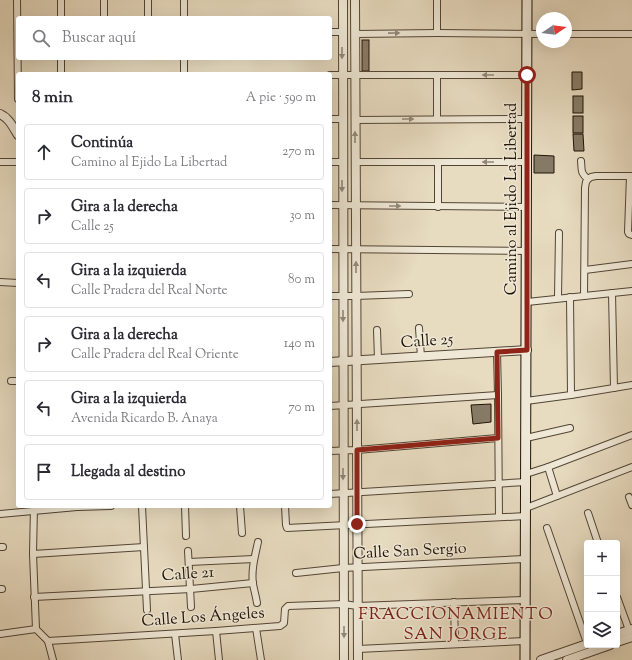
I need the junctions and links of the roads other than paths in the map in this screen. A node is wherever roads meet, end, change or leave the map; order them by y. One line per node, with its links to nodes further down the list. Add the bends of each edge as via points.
1 (17, 0): 10 (street)
2 (61, 0): 11 (street)
3 (104, 0): 12 (street)
4 (148, 0): 13 (street)
5 (184, 0): 14 (street)
6 (343, 0): 16 (street)
7 (355, 0): 18 (street)
8 (437, 0): 17 (street)
9 (527, 0): 19 (main road, Camino al Ejido La Libertad)
10 (18, 16)
11 (61, 16)
12 (104, 16)
13 (148, 16)
14 (184, 16)
15 (332, 32): 16 (street)
16 (342, 32): 30 (street, one-way to 30)
17 (437, 33): 18 (street, one-way to 17); 19 (street)
18 (355, 34): 31 (street)
19 (527, 34): 20 (street); 33 (main road, Camino al Ejido La Libertad)
20 (536, 34)
21 (572, 34): 22 (street)
22 (632, 34)
23 (18, 60): 26 (street)
24 (61, 60): 27 (street)
25 (184, 60): 28 (street)
26 (18, 72)
27 (61, 72)
28 (184, 72)
29 (332, 75): 30 (street)
30 (342, 75): 31 (street); 36 (street)
31 (355, 75): 32 (street); 39 (street)
32 (437, 75): 33 (street, one-way to 32); 37 (street)
33 (527, 75): 38 (main road, Camino al Ejido La Libertad)
34 (0, 114): 40 (street, via 10,122)
35 (332, 119): 36 (street)
36 (342, 119): 45 (street)
37 (437, 119): 38 (street); 39 (street, one-way to 37)
38 (527, 119): 48 (main road, Camino al Ejido La Libertad)
39 (355, 120): 46 (street, one-way to 39)
40 (16, 132)
41 (581, 161): 50 (street, via 582,173)
42 (0, 162): 43 (street)
43 (16, 162)
44 (332, 162): 45 (street)
45 (342, 162): 53 (street, one-way to 53)
46 (355, 162): 47 (street); 54 (street)
47 (438, 162): 48 (street, one-way to 47); 55 (street)
48 (527, 162): 56 (main road, Camino al Ejido La Libertad)
49 (631, 176): 50 (street, via 596,176); 51 (street)
50 (588, 179): 64 (street, via 584,188)
51 (631, 203): 58 (street, via 628,232)
52 (332, 205): 53 (street)
53 (343, 206): 54 (street); 60 (street)
54 (356, 206): 55 (street, one-way to 55); 61 (street)
55 (438, 207): 56 (street)
56 (527, 207): 62 (main road, Camino al Ejido La Libertad)
57 (559, 233): 75 (street)
58 (632, 235)
59 (332, 250): 60 (street)
60 (343, 250): 61 (street); 71 (street)
61 (356, 250): 62 (street); 72 (street, one-way to 61)
62 (527, 251): 76 (main road, Camino al Ejido La Libertad)
63 (632, 264): 64 (street)
64 (585, 270): 73 (street)
65 (0, 282): 66 (street)
66 (16, 283)
67 (632, 291): 68 (street)
68 (612, 293): 73 (street); 89 (street)
69 (409, 294): 72 (street)
70 (332, 296): 71 (street)
71 (343, 296): 72 (street); 85 (street, one-way to 85)
72 (356, 296): 83 (street)
73 (584, 296): 74 (street)
74 (570, 297): 75 (street); 91 (street)
75 (558, 298): 76 (street)
76 (527, 302): 79 (main road, Camino al Ejido La Libertad)
77 (419, 328): 81 (street)
78 (378, 330): 82 (street)
79 (527, 350): 80 (street, Calle 25); 92 (main road, Camino al Ejido La Libertad)
80 (497, 352): 81 (street, Calle 25); 90 (street)
81 (421, 357): 82 (street, Calle 25)
82 (378, 359): 83 (street, Calle 25)
83 (356, 361): 85 (street, Calle 25); 94 (street)
84 (332, 362): 85 (street, Calle 25)
85 (343, 362): 93 (street)
86 (11, 381): 87 (street)
87 (16, 381)
88 (632, 385): 89 (street)
89 (614, 388): 91 (street)
90 (498, 395): 94 (street); 98 (street)
91 (571, 395): 92 (street)
92 (526, 401): 99 (main road, Camino al Ejido La Libertad)
93 (343, 405): 94 (street); 95 (street); 102 (street)
94 (356, 405): 100 (street, one-way to 94)
95 (332, 406)
96 (570, 428): 99 (street)
97 (632, 435): 103 (street)
98 (498, 438): 100 (street); 106 (street)
99 (526, 438): 105 (main road, Camino al Ejido La Libertad)
100 (357, 450): 102 (street); 108 (street)
101 (332, 451): 102 (street)
102 (343, 451): 107 (street, one-way to 107)
103 (548, 467): 105 (street); 110 (street)
104 (632, 467): 110 (street)
105 (526, 478): 106 (street); 119 (main road, Camino al Ejido La Libertad)
106 (498, 484): 108 (street); 122 (street)
107 (343, 493): 108 (street); 109 (street); 124 (street)
108 (357, 493): 123 (street)
109 (332, 494)
110 (557, 496): 119 (street)
111 (629, 497): 112 (street)
112 (632, 505)
113 (56, 508): 118 (street)
114 (142, 508): 130 (street)
115 (185, 508): 127 (street)
116 (240, 508): 126 (street)
117 (285, 508): 124 (street, via 287,528)
118 (34, 509): 121 (street); 132 (street)
119 (526, 512): 122 (street); 134 (main road, Camino al Ejido La Libertad)
120 (588, 513): 128 (street)
121 (0, 514)
122 (499, 517): 123 (street)
123 (357, 524): 124 (street); 137 (street)
124 (343, 525): 136 (street)
125 (547, 528): 157 (street)
126 (242, 533)
127 (186, 536)
128 (597, 540)
129 (258, 542): 133 (street)
130 (144, 547): 132 (street); 141 (street)
131 (188, 552): 135 (street)
132 (33, 554): 142 (street)
133 (254, 559): 135 (street, Calle 21); 139 (street)
134 (525, 559): 137 (street, Calle San Sergio); 143 (main road, Camino al Ejido La Libertad)
135 (189, 562): 140 (street)
136 (344, 568): 137 (street, Calle San Sergio); 138 (street, Calle San Sergio); 146 (street)
137 (357, 568): 148 (street)
138 (296, 572)
139 (253, 583): 140 (street, Calle 21); 145 (street)
140 (191, 589): 141 (street, Calle 21); 149 (street)
141 (147, 591): 142 (street, Calle 21); 150 (street)
142 (34, 597): 152 (street)
143 (525, 600): 144 (street); 161 (main road, Camino al Ejido La Libertad)
144 (454, 602): 148 (street); 162 (street)
145 (257, 603)
146 (344, 604): 148 (street); 151 (street, Calle Los Ángeles, via 288,606 282,625); 170 (street, one-way to 170)
147 (620, 604): 154 (street)
148 (357, 606): 165 (street)
149 (191, 607)
150 (147, 610)
151 (256, 628): 153 (street, Calle Los Ángeles); 169 (street)
152 (36, 629): 155 (street); 160 (street)
153 (216, 631): 156 (street, Calle Los Ángeles); 168 (street)
154 (631, 632): 158 (street); 159 (street)
155 (0, 634)
156 (176, 634): 160 (street, Calle Los Ángeles); 167 (street)
157 (584, 634)
158 (620, 634)
159 (620, 640)
160 (48, 641): 166 (street)
161 (525, 641): 162 (street); 172 (main road, Camino al Ejido La Libertad)
162 (455, 644): 165 (street)
163 (584, 644): 173 (street)
164 (601, 648): 174 (street)
165 (358, 649): 171 (street)
166 (53, 660)
167 (178, 660)
168 (219, 660)
169 (261, 660)
170 (344, 660)
171 (358, 660)
172 (525, 660)
173 (541, 660)
174 (567, 660)

